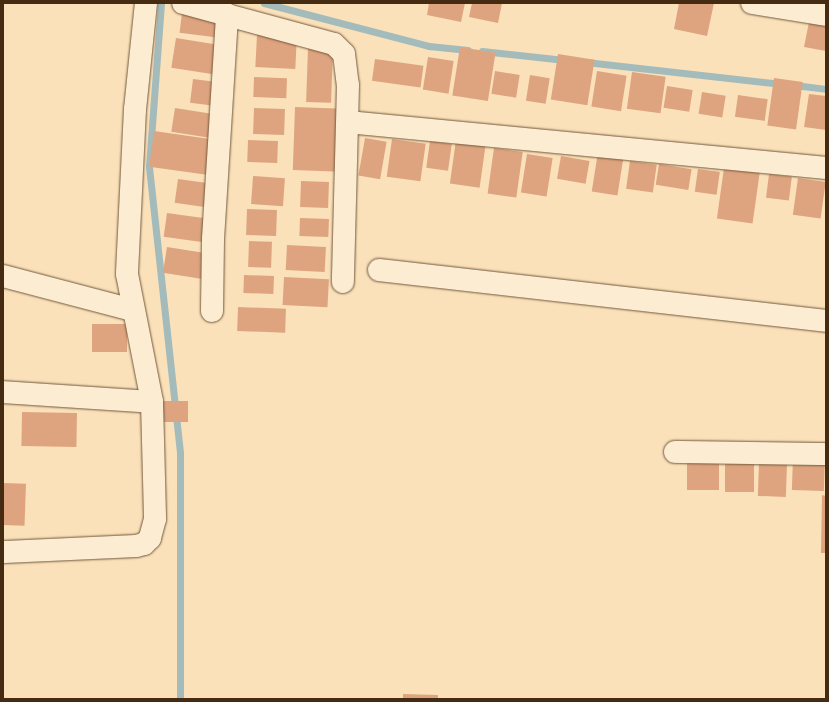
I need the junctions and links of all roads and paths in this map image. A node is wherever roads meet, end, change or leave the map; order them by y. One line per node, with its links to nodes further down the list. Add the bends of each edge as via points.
1 (146, 3): 11 (street, via 140,46 129,204 127,274)
2 (183, 3): 4 (street)
3 (752, 3): 5 (street)
4 (239, 12): 6 (street, via 334,44 340,49 346,61); 12 (street, via 213,239)
5 (826, 15)
6 (348, 122): 7 (street); 10 (street)
7 (826, 168)
8 (379, 270): 13 (street)
9 (3, 276): 11 (street)
10 (343, 282)
11 (133, 310): 15 (street, via 143,347)
12 (212, 311)
13 (826, 322)
14 (3, 392): 15 (street)
15 (152, 402): 18 (street, via 155,519 153,532 144,544)
16 (675, 452): 17 (street)
17 (826, 454)
18 (3, 552)

